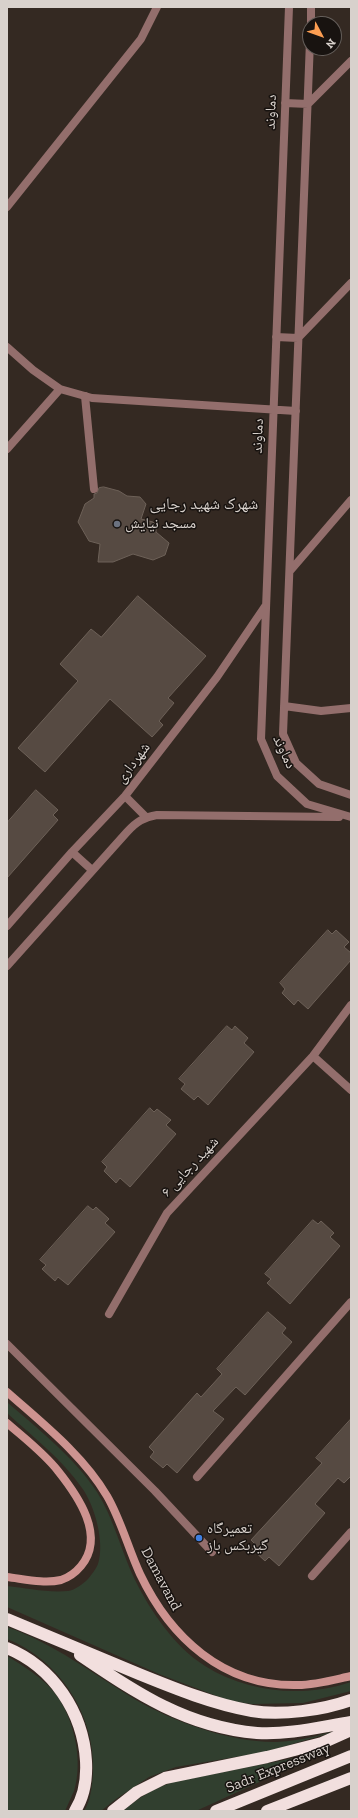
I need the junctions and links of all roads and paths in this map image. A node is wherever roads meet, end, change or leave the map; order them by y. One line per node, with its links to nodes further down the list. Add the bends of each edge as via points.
1 (157, 7): 7 (street, via 141,39)
2 (289, 7): 5 (street, دماوند)
3 (310, 56): 6 (street, دماوند)
4 (351, 61): 6 (street)
5 (285, 103): 6 (street); 9 (street, دماوند)
6 (308, 104): 10 (street, دماوند)
7 (7, 206)
8 (351, 283): 10 (street)
9 (276, 337): 10 (street); 14 (street, دماوند)
10 (298, 338): 15 (street, دماوند)
11 (7, 347): 12 (street)
12 (60, 389): 13 (street); 16 (street)
13 (85, 396): 14 (street); 17 (street)
14 (274, 409): 15 (street); 20 (street, دماوند)
15 (296, 411): 19 (street, دماوند)
16 (7, 448)
17 (94, 489)
18 (351, 500): 19 (street)
19 (290, 571): 21 (street, دماوند)
20 (266, 605): 24 (street, شهرداری, via 216,677); 26 (street, دماوند, via 261,739 277,776 292,790 308,804)
21 (284, 706): 22 (street, via 321,711); 23 (street, دماوند, via 283,734 296,763 319,784)
22 (351, 708)
23 (351, 795)
24 (125, 796): 25 (street); 27 (street, شهرداری)
25 (146, 817): 26 (street); 28 (street, via 135,823)
26 (349, 817)
27 (72, 852): 28 (street); 29 (street, شهرداری)
28 (92, 870): 30 (street)
29 (7, 926)
30 (7, 966)
31 (351, 1005): 32 (street, شهید رجایی ۶)
32 (313, 1056): 33 (street); 35 (street, شهید رجایی ۶, via 167,1213)
33 (351, 1090)
34 (351, 1302): 39 (street)
35 (109, 1314)
36 (7, 1344): 41 (street, via 155,1491)
37 (7, 1392): 47 (main road, Damavand, via 94,1475 108,1497 149,1593 171,1626 196,1651 228,1670 274,1683 297,1685)
38 (7, 1423): 43 (main road, via 57,1470 73,1491 85,1513 91,1549 75,1573 62,1579 49,1582)
39 (197, 1477)
40 (351, 1532): 42 (street)
41 (212, 1552)
42 (312, 1576)
43 (7, 1577)
44 (7, 1619): 45 (highway)
45 (54, 1638): 48 (highway, via 212,1702 253,1711 285,1712 325,1708); 49 (highway, via 126,1686 187,1717 257,1733 295,1732)
46 (7, 1648): 53 (highway, via 44,1672 62,1691 75,1714 85,1751 86,1776 84,1790)
47 (351, 1676)
48 (351, 1700)
49 (351, 1722)
50 (351, 1730): 54 (highway, via 322,1743 165,1778 138,1792)
51 (351, 1756): 55 (highway, Sadr Expressway)
52 (351, 1778): 56 (highway)
53 (75, 1811)
54 (113, 1811)
55 (216, 1811)
56 (267, 1811)

